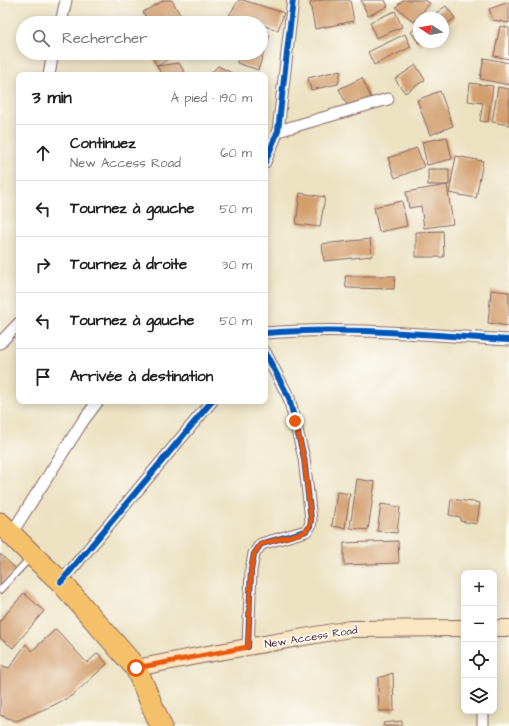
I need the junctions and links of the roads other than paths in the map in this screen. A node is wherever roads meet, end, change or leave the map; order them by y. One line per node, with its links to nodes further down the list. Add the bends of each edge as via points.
1 (66, 0): 3 (street)
2 (293, 0): 7 (street)
3 (62, 16)
4 (51, 60): 5 (street)
5 (49, 72)
6 (388, 99): 7 (street)
7 (278, 131): 8 (street)
8 (268, 155)
9 (16, 326): 12 (street)
10 (268, 333): 11 (street, via 297,330 372,332)
11 (509, 340)
12 (0, 343)
13 (268, 358): 23 (street, via 289,398 304,458 311,520 306,531 261,544 254,554)
14 (96, 404): 16 (street)
15 (209, 404): 18 (street)
16 (6, 528): 17 (highway)
17 (32, 556): 18 (highway); 19 (lane)
18 (60, 582): 24 (highway)
19 (0, 590)
20 (461, 628): 23 (main road, New Access Road, via 350,629)
21 (497, 628): 22 (main road)
22 (509, 628)
23 (248, 647): 24 (main road, New Access Road)
24 (136, 668): 26 (highway)
25 (483, 714): 27 (street)
26 (161, 726)
27 (483, 726)

